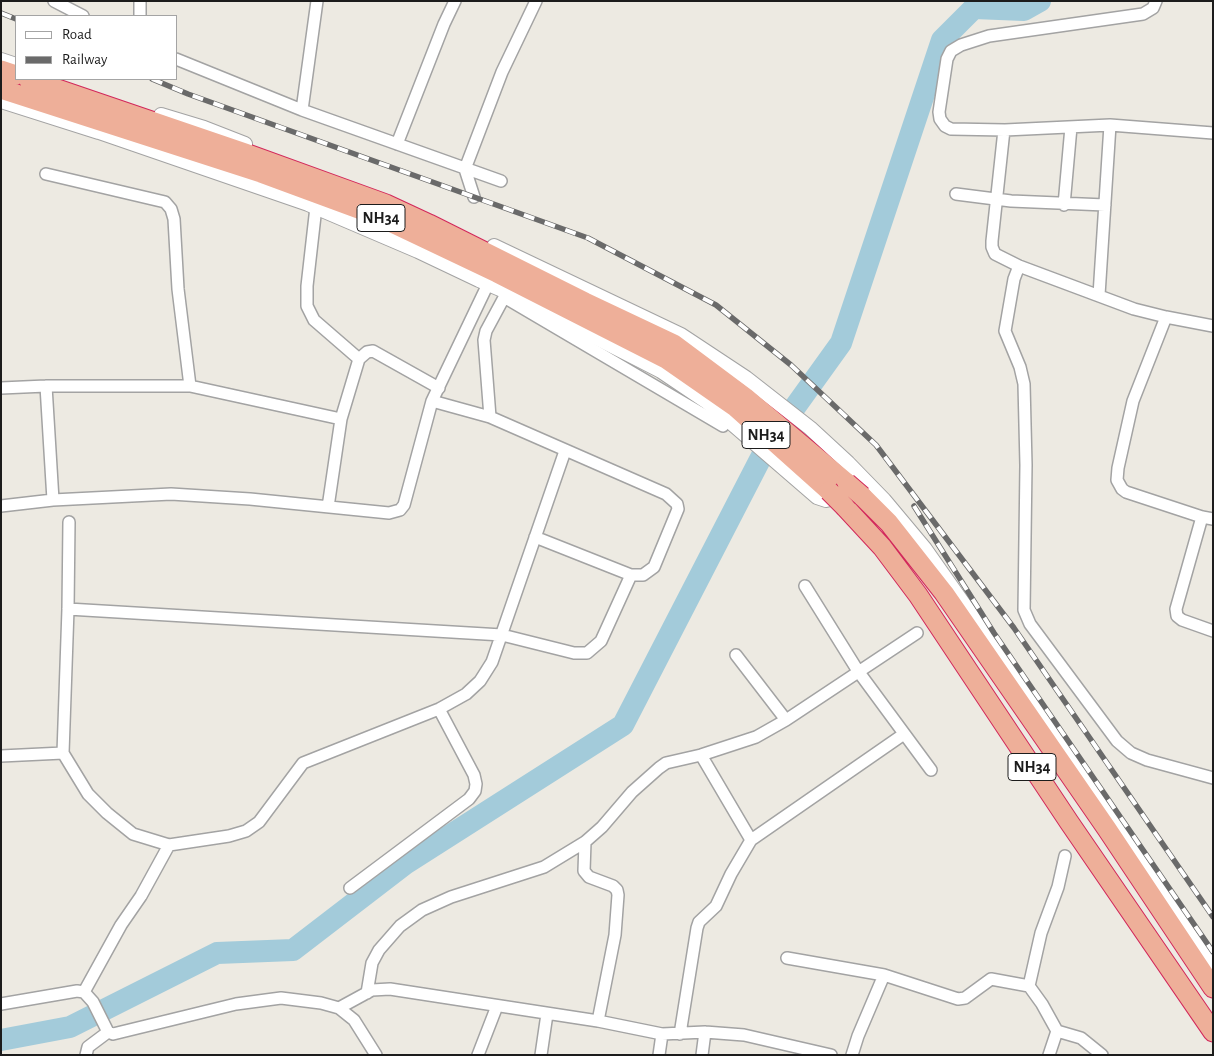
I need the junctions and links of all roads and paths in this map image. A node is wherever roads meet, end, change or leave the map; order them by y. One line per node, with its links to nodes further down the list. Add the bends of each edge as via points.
1 (54, 1): 7 (street)
2 (317, 1): 18 (street)
3 (455, 1): 23 (street)
4 (536, 1): 24 (street, via 502,72)
5 (1156, 1): 21 (street, via 1153,8 1143,14 989,36 951,51 946,59 940,120 951,129)
6 (139, 2): 8 (street)
7 (81, 15)
8 (140, 15)
9 (1, 60): 11 (street)
10 (178, 60): 18 (street)
11 (15, 65)
12 (1, 70): 13 (highway)
13 (15, 75)
14 (31, 80): 45 (highway, NH34, via 386,204 429,224 674,344)
15 (57, 80): 50 (street, via 204,128 374,192 681,335 746,378 810,428)
16 (1, 89): 45 (highway, NH34, via 261,173 375,215 666,359)
17 (1, 101): 32 (street)
18 (302, 110): 23 (street)
19 (1110, 125): 20 (street); 22 (street); 31 (street)
20 (1072, 127): 21 (street); 30 (street)
21 (1004, 130): 29 (street)
22 (1213, 133)
23 (397, 144): 24 (street)
24 (465, 169): 26 (street); 28 (street)
25 (46, 174): 41 (street, via 165,202 172,208)
26 (501, 181)
27 (956, 194): 29 (street)
28 (474, 197)
29 (995, 199): 30 (street); 33 (street, via 992,247 995,254)
30 (1064, 204): 31 (street)
31 (1105, 205): 36 (street)
32 (316, 207): 34 (street); 39 (street, via 307,306 314,320)
33 (1019, 266): 36 (street); 72 (street, via 1005,330 1024,384 1024,610 1030,624 1116,741 1147,760)
34 (488, 284): 35 (street); 43 (street)
35 (506, 294): 45 (street, via 661,371 707,402); 46 (street, via 484,340)
36 (1099, 295): 37 (street)
37 (1166, 317): 38 (street); 54 (street, via 1133,401 1117,480 1126,492)
38 (1213, 326)
39 (359, 359): 43 (street, via 373,351); 47 (street)
40 (46, 386): 41 (street); 42 (street); 51 (street)
41 (190, 386): 47 (street)
42 (1, 388)
43 (439, 388): 44 (street)
44 (432, 401): 46 (street); 53 (street, via 400,510 389,513)
45 (733, 412): 49 (highway, NH34)
46 (490, 418): 48 (street)
47 (341, 419): 53 (street)
48 (565, 451): 56 (street); 57 (street, via 666,494 678,504 654,567 643,575)
49 (796, 460): 50 (highway, NH34); 50 (street, via 817,497 826,500 842,496); 93 (highway, NH34, bridge, via 882,547 918,595)
50 (858, 486): 79 (street, via 884,500 925,549); 82 (highway, NH34, via 944,593)
51 (53, 500): 52 (street); 53 (street, via 171,494)
52 (1, 506)
53 (328, 507)
54 (1207, 518): 60 (street, via 1176,609 1182,620)
55 (69, 522): 59 (street)
56 (536, 537): 57 (street); 62 (street)
57 (631, 575): 62 (street, via 601,641 587,653 574,654)
58 (805, 586): 64 (street)
59 (68, 609): 62 (street); 68 (street)
60 (1213, 631)
61 (917, 633): 64 (street)
62 (502, 635): 65 (street, via 492,662 480,681 466,694)
63 (736, 656): 66 (street)
64 (858, 671): 66 (street); 67 (street)
65 (439, 709): 75 (street, via 304,763 259,822 246,831); 77 (street, via 474,775 475,791 469,799)
66 (786, 720): 69 (street, via 756,737)
67 (904, 734): 71 (street); 73 (street)
68 (63, 753): 70 (street); 75 (street, via 88,794 107,813 133,834)
69 (701, 755): 73 (street); 74 (street, via 659,768)
70 (1, 756)
71 (931, 770)
72 (1213, 778)
73 (751, 840): 95 (street, via 716,906 699,922)
74 (585, 842): 84 (street, via 544,867 451,897 422,910 400,926 379,950); 89 (street, via 584,871 589,878 613,886 618,895 614,942)
75 (169, 845): 83 (street)
76 (1066, 856): 81 (street, via 1041,933)
77 (350, 888)
78 (787, 958): 80 (street)
79 (1213, 963)
80 (884, 975): 81 (street, via 958,999 965,998 991,980); 103 (street)
81 (1029, 986): 91 (street)
82 (1213, 988)
83 (84, 992): 85 (street); 90 (street, via 94,1002)
84 (367, 993): 86 (street, via 390,989); 87 (street)
85 (1, 1004)
86 (497, 1006): 88 (street); 98 (street)
87 (339, 1008): 90 (street, via 281,998 236,1004 126,1032 113,1034); 97 (street, via 354,1020)
88 (547, 1014): 89 (street); 99 (street)
89 (598, 1021): 94 (street)
90 (107, 1029): 96 (street, via 88,1047)
91 (1056, 1031): 104 (street); 105 (street, via 1081,1038)
92 (705, 1032): 95 (street); 101 (street); 102 (street, via 744,1035)
93 (1213, 1032)
94 (662, 1034): 95 (street); 100 (street)
95 (680, 1034)
96 (86, 1055)
97 (376, 1055)
98 (478, 1055)
99 (541, 1055)
100 (659, 1055)
101 (702, 1055)
102 (831, 1055)
103 (852, 1055)
104 (1049, 1055)
105 (1102, 1055)

